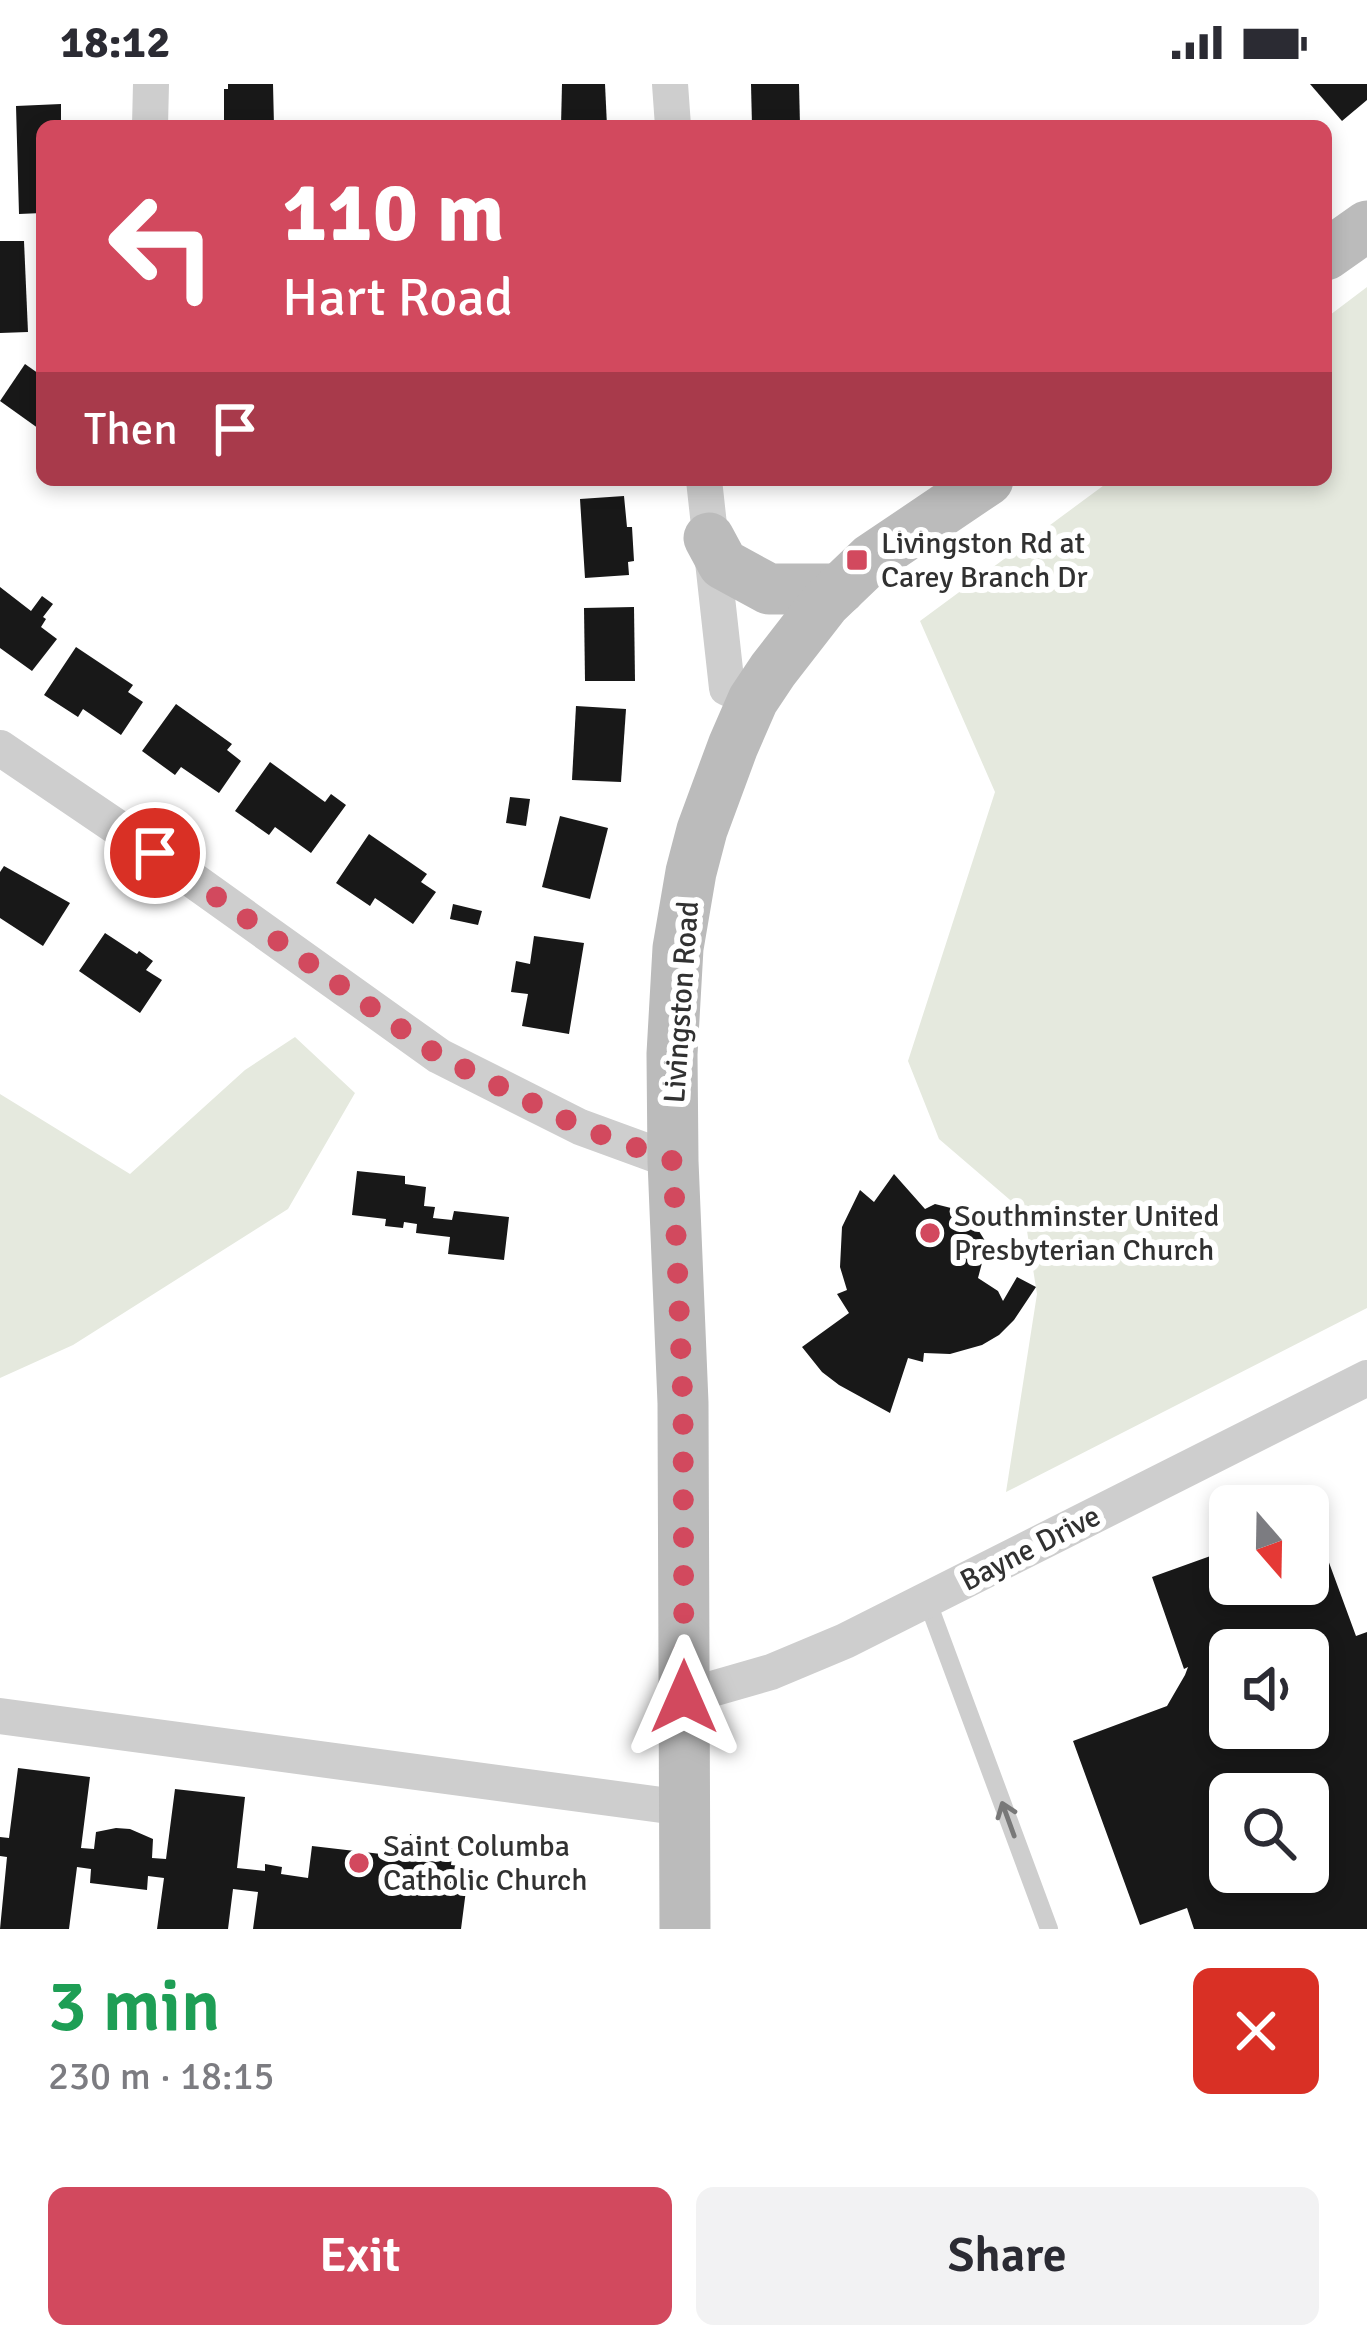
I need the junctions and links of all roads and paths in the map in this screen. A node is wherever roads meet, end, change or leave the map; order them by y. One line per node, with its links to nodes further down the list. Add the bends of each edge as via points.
1 (151, 84): 3 (street)
2 (670, 84): 4 (street)
3 (150, 120)
4 (673, 120)
5 (1367, 226): 6 (main road)
6 (1332, 251)
7 (705, 486): 9 (street)
8 (979, 486): 10 (main road, Livingston Road)
9 (709, 538): 10 (main road, via 723,564 769,589); 11 (street, via 727,688)
10 (840, 589): 11 (main road, Livingston Road)
11 (753, 700): 13 (main road, Livingston Road, via 701,830 683,911)
12 (0, 748): 13 (street, via 439,1056 580,1127)
13 (673, 1161): 16 (main road, Livingston Road)
14 (1367, 1378): 15 (street, Bayne Drive)
15 (927, 1600): 16 (street, Bayne Drive, via 771,1672); 20 (lane, one-way to 15)
16 (684, 1697): 18 (main road, Livingston Road)
17 (0, 1716): 18 (street)
18 (684, 1808): 19 (main road, Livingston Road)
19 (685, 1929)
20 (1049, 1929)

